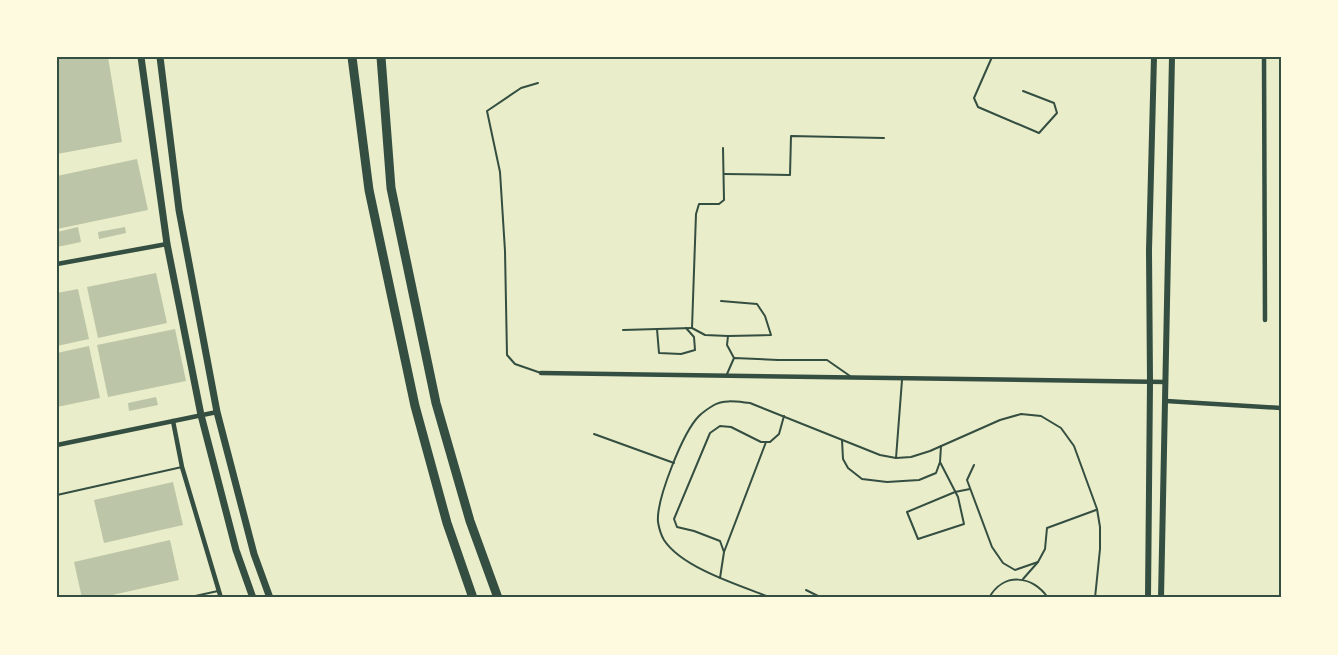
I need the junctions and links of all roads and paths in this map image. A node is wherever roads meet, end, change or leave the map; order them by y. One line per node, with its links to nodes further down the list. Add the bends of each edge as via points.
1 (141, 57): 14 (main road)
2 (160, 57): 32 (main road, via 179,210)
3 (352, 57): 60 (highway, via 369,190 415,406 447,523)
4 (381, 57): 61 (highway, via 391,188 436,403 470,521)
5 (992, 57): 10 (lane, via 974,98 978,107 1039,133 1057,113 1054,103)
6 (1154, 57): 28 (street)
7 (1172, 57): 29 (street)
8 (1264, 57): 17 (street)
9 (538, 83): 24 (lane, via 521,88 487,111 500,172 507,355 515,364)
10 (1023, 92)
11 (884, 138): 13 (lane, via 791,136 790,175)
12 (723, 148): 13 (lane)
13 (723, 174): 19 (lane, via 724,200 719,204 699,204 696,214)
14 (167, 244): 15 (street); 33 (main road)
15 (57, 264)
16 (721, 300): 22 (lane, via 758,304 771,334)
17 (1265, 320)
18 (686, 328): 19 (lane); 20 (lane); 20 (lane, via 694,337 695,350 681,354 659,353)
19 (692, 328): 22 (lane, via 705,335)
20 (657, 329): 21 (lane)
21 (623, 330)
22 (728, 336): 23 (lane, via 727,345)
23 (734, 358): 25 (lane); 26 (lane, via 827,360)
24 (541, 373): 25 (street)
25 (726, 376): 26 (street)
26 (852, 378): 27 (street)
27 (903, 378): 28 (street); 41 (lane)
28 (1150, 382): 29 (street); 67 (street)
29 (1166, 382): 30 (street)
30 (1166, 401): 31 (street); 68 (street)
31 (1281, 408)
32 (217, 412): 33 (street); 59 (main road, via 254,554)
33 (201, 415): 35 (street); 58 (main road, via 236,550)
34 (784, 416): 37 (lane); 38 (lane, via 779,434); 43 (lane, via 750,403 716,403 698,418)
35 (173, 421): 39 (street); 45 (street)
36 (594, 434): 43 (lane)
37 (842, 439): 41 (lane); 42 (lane, via 843,459 862,479 919,480 936,473)
38 (766, 442): 50 (lane); 50 (lane, via 731,427 720,426 710,433 674,519 677,527 720,541)
39 (57, 445)
40 (941, 446): 41 (lane); 42 (lane); 49 (lane, via 1000,420 1021,414 1041,416 1061,428 1074,446)
41 (896, 458)
42 (940, 462): 47 (lane)
43 (674, 463): 52 (lane, via 662,494 658,521 661,535 690,563)
44 (974, 465): 46 (lane, via 967,480)
45 (182, 467): 48 (lane); 55 (street)
46 (970, 489): 47 (lane); 51 (lane, via 992,547 1003,563 1015,570)
47 (955, 492): 47 (lane, via 964,524 918,539 907,512)
48 (57, 495)
49 (1098, 509): 51 (lane, via 1047,528 1045,549); 66 (lane, via 1100,549)
50 (724, 552): 52 (lane)
51 (1038, 562): 53 (lane)
52 (720, 578): 62 (lane)
53 (1023, 579): 64 (lane, via 1000,585); 65 (lane, via 1034,583)
54 (806, 590): 63 (lane)
55 (218, 591): 56 (lane); 57 (street)
56 (186, 598)
57 (221, 598)
58 (253, 598)
59 (270, 598)
60 (473, 598)
61 (498, 598)
62 (772, 598)
63 (822, 598)
64 (989, 598)
65 (1048, 598)
66 (1095, 598)
67 (1148, 598)
68 (1161, 598)

